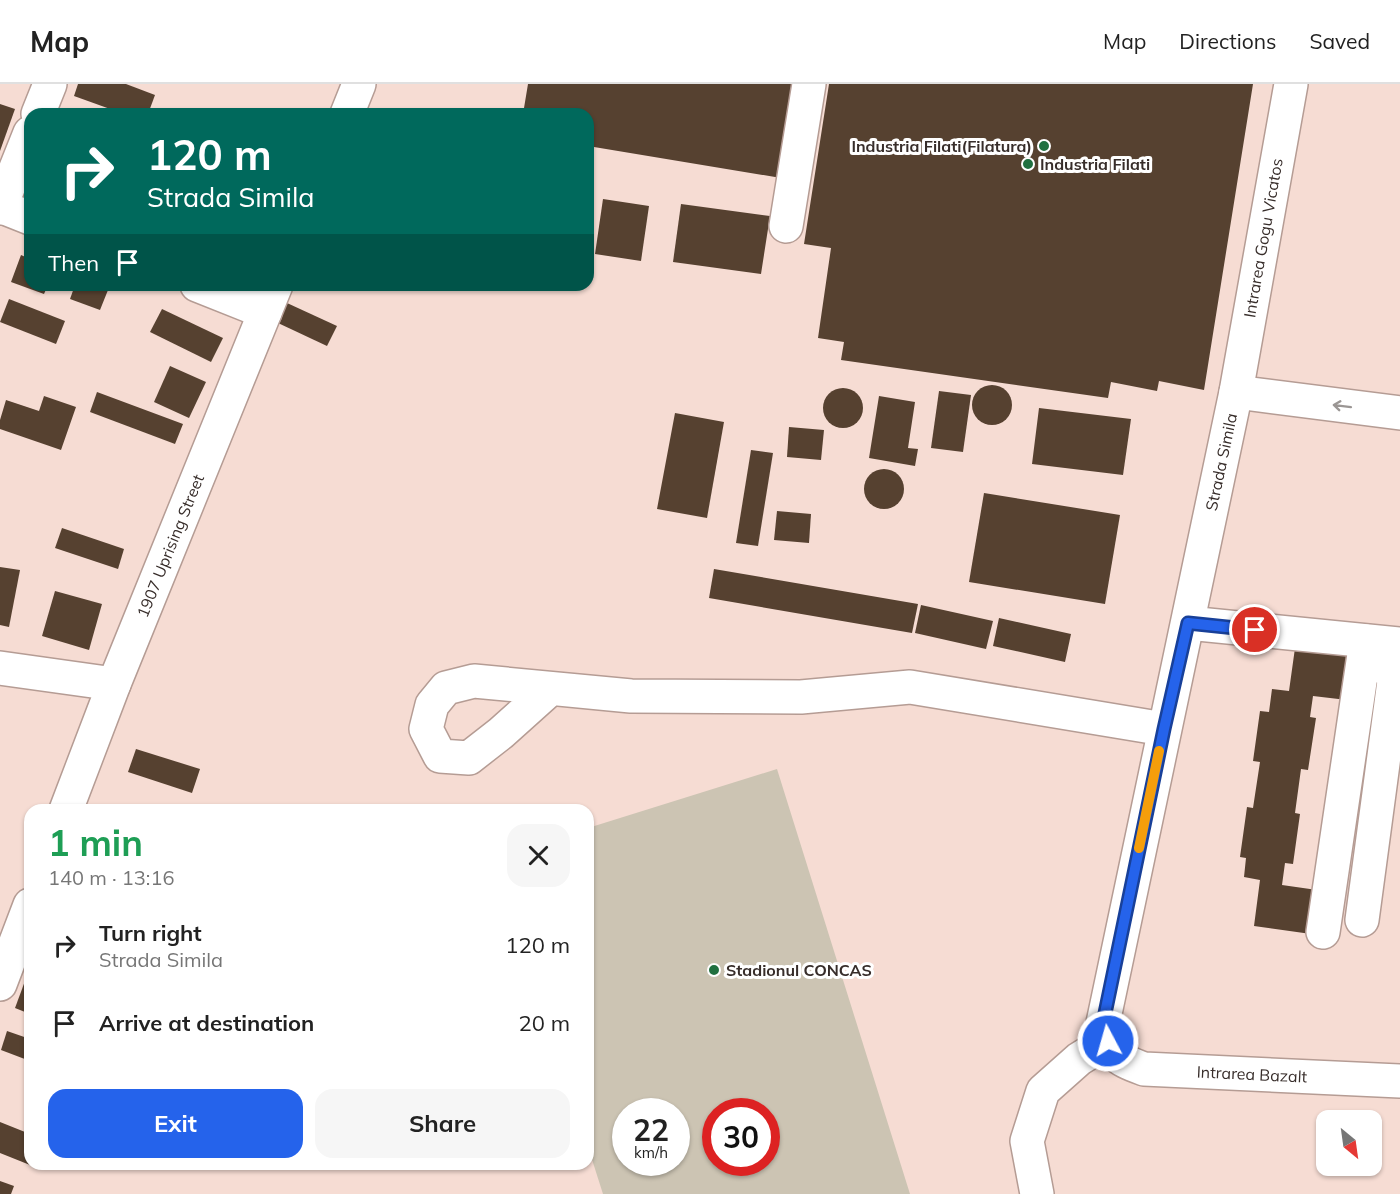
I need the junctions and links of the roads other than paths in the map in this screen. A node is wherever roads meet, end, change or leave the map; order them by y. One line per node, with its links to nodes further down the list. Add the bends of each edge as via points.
1 (50, 84): 5 (street)
2 (359, 84): 6 (street)
3 (809, 84): 10 (street)
4 (1291, 84): 13 (street, Intrarea Gogu Vicatos)
5 (40, 108)
6 (349, 108)
7 (24, 148): 8 (street)
8 (0, 207): 9 (street)
9 (24, 216)
10 (786, 226)
11 (228, 291): 12 (street)
12 (270, 299): 19 (street, 1907 Uprising Street)
13 (1236, 392): 14 (street, Strada Simila, one-way to 13); 15 (street, Strada Simila)
14 (1400, 413)
15 (1188, 623): 17 (street); 21 (street, Strada Simila)
16 (1400, 644): 17 (street)
17 (1365, 648): 23 (street, via 1395,674); 25 (street)
18 (0, 668): 19 (street)
19 (114, 684): 22 (street, 1907 Uprising Street)
20 (550, 688): 21 (street, via 631,696 801,697 910,687)
21 (1164, 729): 27 (street, Strada Simila, via 1103,1023)
22 (68, 804)
23 (1362, 920)
24 (24, 921): 26 (street)
25 (1323, 932)
26 (0, 984)
27 (1109, 1045): 28 (street, Intrarea Bazalt, via 1121,1060 1144,1069); 29 (street, via 1079,1059 1043,1091 1027,1141)
28 (1400, 1082)
29 (1037, 1194)

